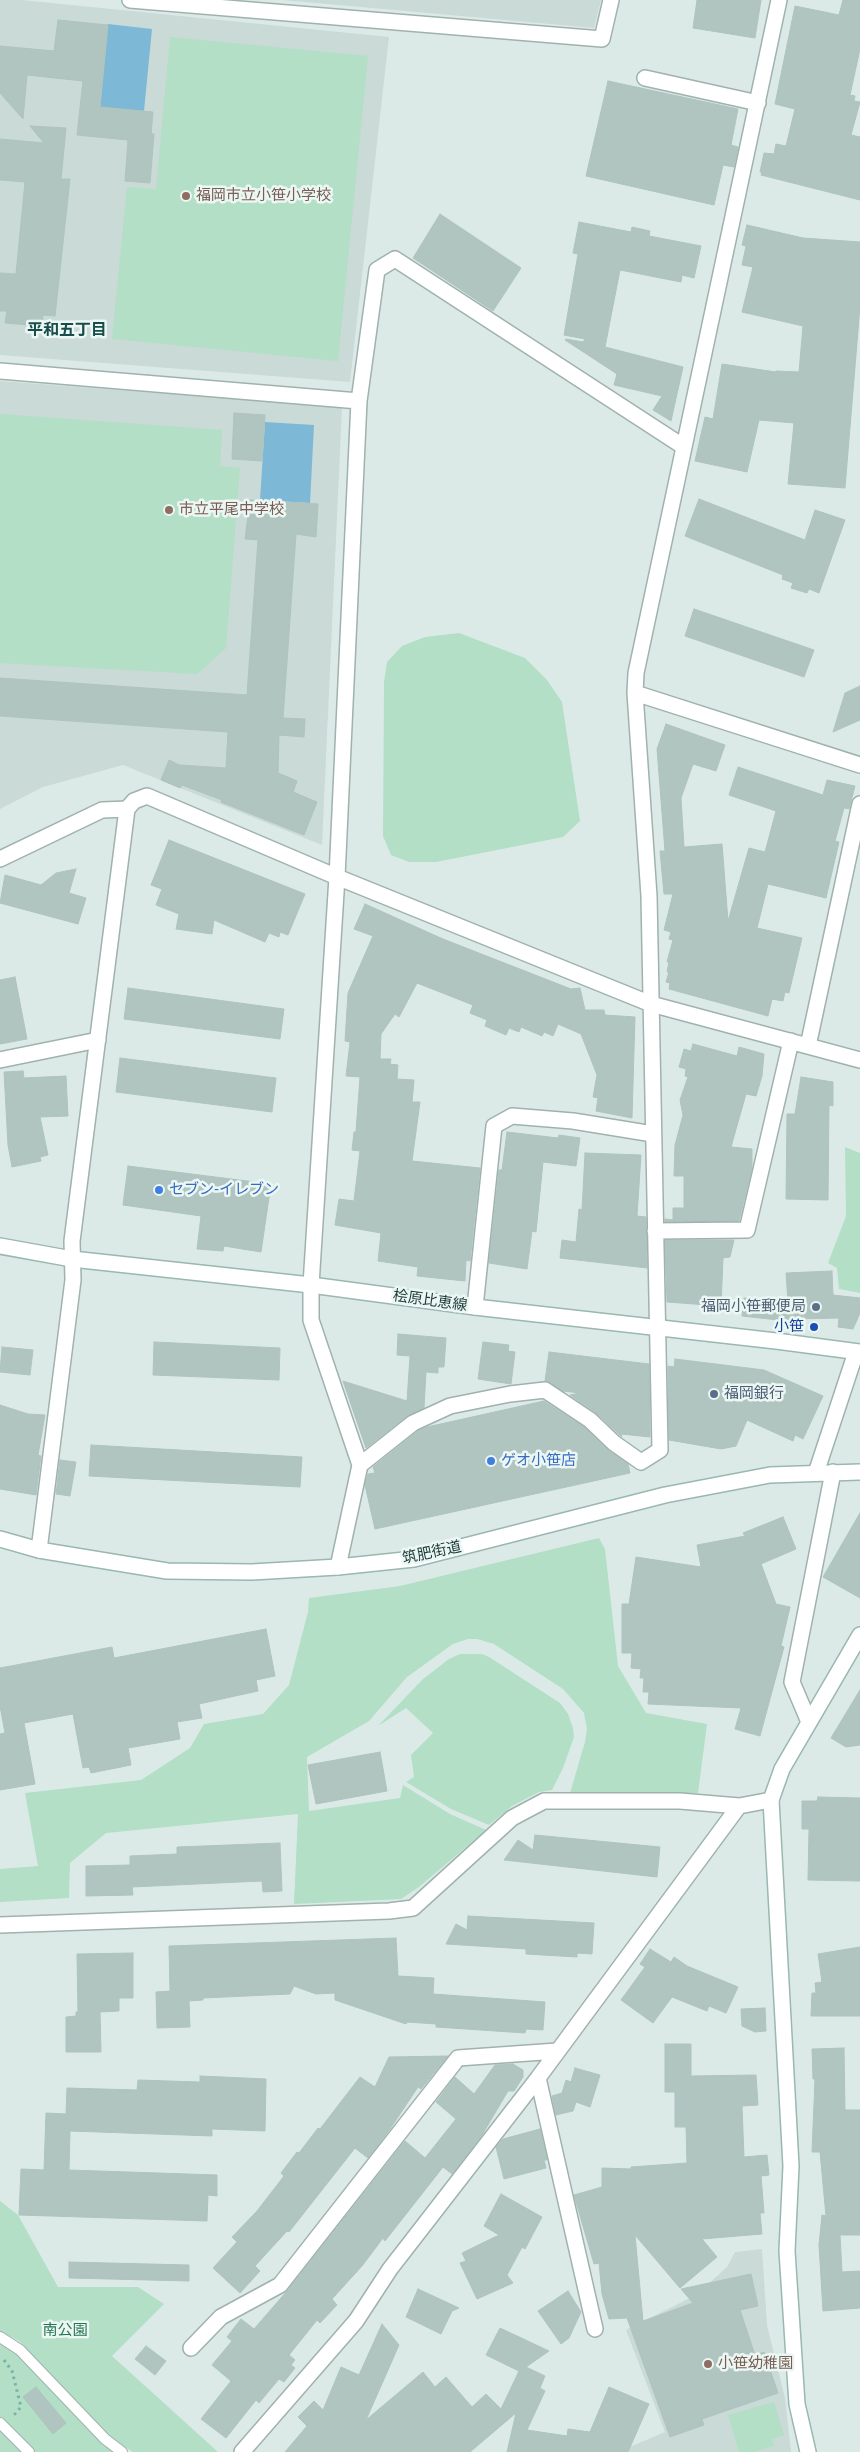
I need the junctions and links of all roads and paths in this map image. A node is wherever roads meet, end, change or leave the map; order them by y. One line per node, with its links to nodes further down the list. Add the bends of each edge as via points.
1 (130, 0): 2 (street, via 602,40)
2 (611, 0)
3 (779, 0): 5 (street)
4 (645, 78): 5 (street)
5 (758, 103): 8 (street)
6 (0, 371): 7 (street)
7 (359, 401): 8 (street, via 377,270 394,259); 14 (street)
8 (684, 447): 9 (street, via 636,673)
9 (635, 693): 10 (street); 15 (street, via 650,896)
10 (860, 765)
11 (860, 804): 18 (street)
12 (127, 809): 13 (street, via 102,810); 14 (street, via 134,801 147,796); 16 (street)
13 (0, 859)
14 (337, 877): 15 (street); 25 (street)
15 (651, 1004): 17 (street); 21 (street)
16 (98, 1040): 19 (street); 24 (street)
17 (791, 1041): 18 (street); 22 (street, via 746,1230)
18 (808, 1046): 20 (street)
19 (0, 1060)
20 (860, 1060)
21 (653, 1134): 22 (street); 26 (street, via 573,1121 512,1116 494,1126)
22 (656, 1231): 27 (street)
23 (0, 1246): 24 (street, 桧原比恵線)
24 (72, 1259): 25 (street, 桧原比恵線); 34 (street, via 73,1280)
25 (311, 1285): 26 (street, 桧原比恵線); 29 (street, via 311,1320)
26 (475, 1307): 27 (street, 桧原比恵線)
27 (658, 1327): 28 (street, 桧原比恵線); 29 (street, via 660,1450 641,1462 590,1420 545,1390 450,1406 413,1423)
28 (858, 1352): 32 (street)
29 (360, 1465): 35 (street)
30 (833, 1472): 31 (street, 筑肥街道); 32 (street, 筑肥街道); 37 (street, via 792,1682)
31 (860, 1472)
32 (816, 1473): 35 (street, 筑肥街道, via 770,1475 665,1496 414,1559)
33 (0, 1539): 34 (street, 筑肥街道)
34 (38, 1550): 35 (street, 筑肥街道, via 167,1571)
35 (338, 1568)
36 (860, 1635): 37 (street)
37 (809, 1722): 38 (street, via 782,1769)
38 (771, 1800): 39 (street); 51 (street, via 791,2166 787,2252 797,2404)
39 (739, 1806): 40 (street, via 680,1801 544,1801 512,1818 413,1908); 41 (street)
40 (0, 1925)
41 (557, 2051): 42 (street); 45 (street, via 458,2058 280,2285 221,2317)
42 (538, 2078): 43 (street); 50 (street, via 390,2269 356,2321)
43 (595, 2329)
44 (0, 2338): 49 (lane, via 20,2350 105,2439)
45 (190, 2348)
46 (0, 2355): 47 (path, via 12,2371 21,2407)
47 (2, 2425): 48 (lane)
48 (29, 2452)
49 (122, 2452)
50 (242, 2452)
51 (808, 2452)

